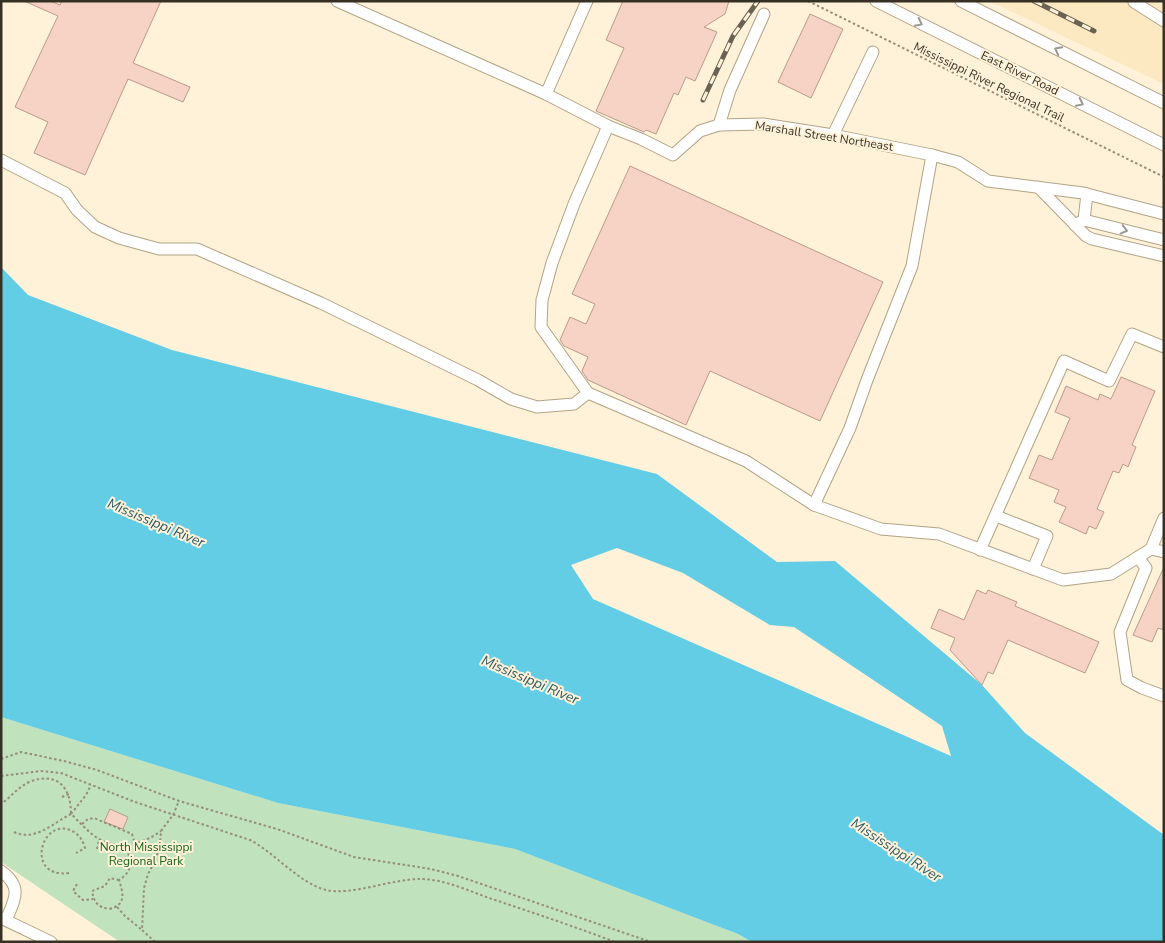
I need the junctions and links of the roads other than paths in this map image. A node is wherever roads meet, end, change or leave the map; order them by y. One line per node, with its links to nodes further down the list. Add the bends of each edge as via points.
1 (337, 1): 10 (street, Marshall Street Northeast)
2 (587, 1): 10 (street)
3 (876, 1): 15 (street, East River Road, one-way to 15)
4 (961, 1): 11 (street, one-way to 4)
5 (1133, 2): 6 (street); 8 (street)
6 (1164, 10)
7 (764, 14): 12 (street, via 730,90)
8 (1164, 21)
9 (873, 52): 14 (street)
10 (546, 94): 13 (street, Marshall Street Northeast)
11 (1164, 103)
12 (719, 125): 13 (street, Marshall Street Northeast, via 700,131 673,155); 14 (street, Marshall Street Northeast, via 763,124)
13 (608, 126): 25 (street, via 574,204 542,300 541,327)
14 (833, 135): 16 (street, Marshall Street Northeast)
15 (1164, 144)
16 (932, 155): 18 (street, Marshall Street Northeast, via 958,162 988,181); 26 (street, via 912,266 850,428)
17 (1, 160): 25 (street, via 65,193 95,227 119,238 159,249 198,249 321,303 511,399 537,407 574,404)
18 (1038, 187): 19 (street, Marshall Street Northeast); 21 (street)
19 (1087, 194): 20 (street, Marshall Street Northeast); 21 (street)
20 (1164, 214)
21 (1079, 223): 22 (street, one-way to 22); 23 (street, via 1086,236 1092,239)
22 (1164, 240)
23 (1164, 256)
24 (1164, 347): 27 (street, via 1132,334 1109,381 1064,361)
25 (588, 393): 26 (street, via 746,462)
26 (814, 505): 30 (street, via 881,529 939,534)
27 (996, 516): 30 (street); 33 (street, via 1047,536)
28 (1164, 518): 29 (street)
29 (1151, 549): 31 (street); 32 (street)
30 (980, 550): 33 (street)
31 (1164, 552)
32 (1138, 556): 33 (street, via 1111,574 1063,580); 34 (street, via 1146,568 1120,632 1127,680)
33 (1033, 569)
34 (1164, 696)
35 (1, 871): 36 (street, via 15,885 16,895)
36 (4, 919): 37 (street)
37 (51, 942)

